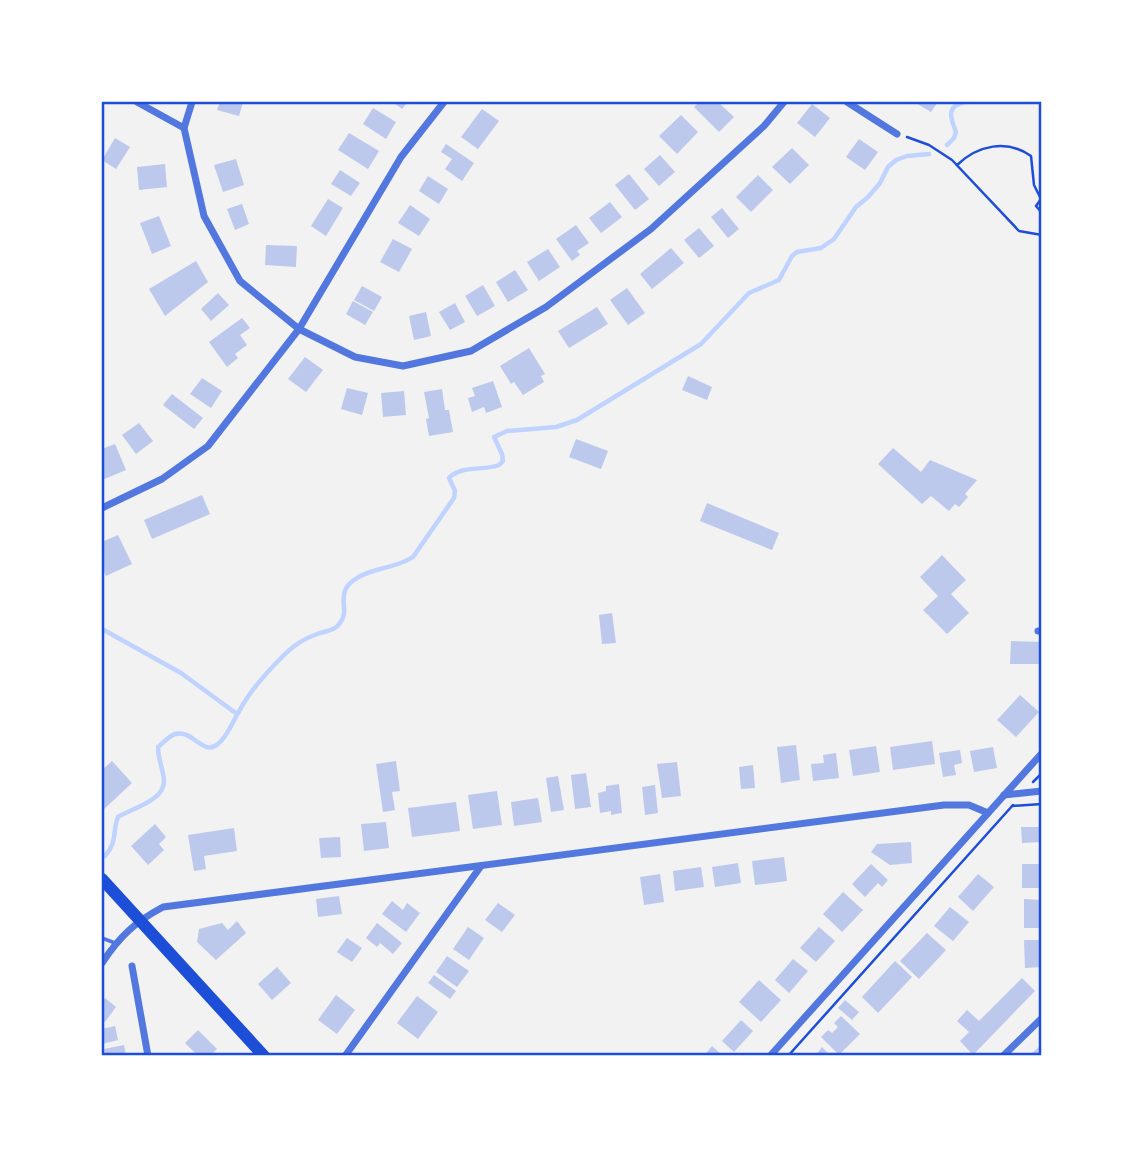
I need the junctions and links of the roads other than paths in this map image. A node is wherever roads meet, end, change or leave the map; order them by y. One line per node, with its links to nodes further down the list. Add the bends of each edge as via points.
1 (137, 102): 6 (street)
2 (192, 102): 6 (street)
3 (444, 102): 8 (street, via 401,157)
4 (784, 102): 8 (street, via 764,126 651,229 546,307 471,351 403,366 355,357)
5 (847, 102): 7 (street)
6 (184, 128): 8 (street, via 204,216 240,281)
7 (897, 134)
8 (299, 329): 9 (street, via 208,446 162,480)
9 (102, 508)
10 (1041, 753): 12 (street)
11 (1041, 792): 12 (street)
12 (1004, 795): 13 (street)
13 (988, 813): 14 (street, via 969,804 944,805); 25 (street)
14 (481, 866): 16 (street, via 163,907); 24 (street)
15 (102, 879): 16 (main road)
16 (139, 919): 18 (street); 23 (main road)
17 (102, 938): 18 (lane)
18 (115, 943): 19 (street)
19 (102, 963)
20 (132, 966): 22 (street)
21 (1041, 1018): 26 (street)
22 (148, 1055)
23 (264, 1055)
24 (345, 1055)
25 (771, 1055)
26 (1003, 1055)

